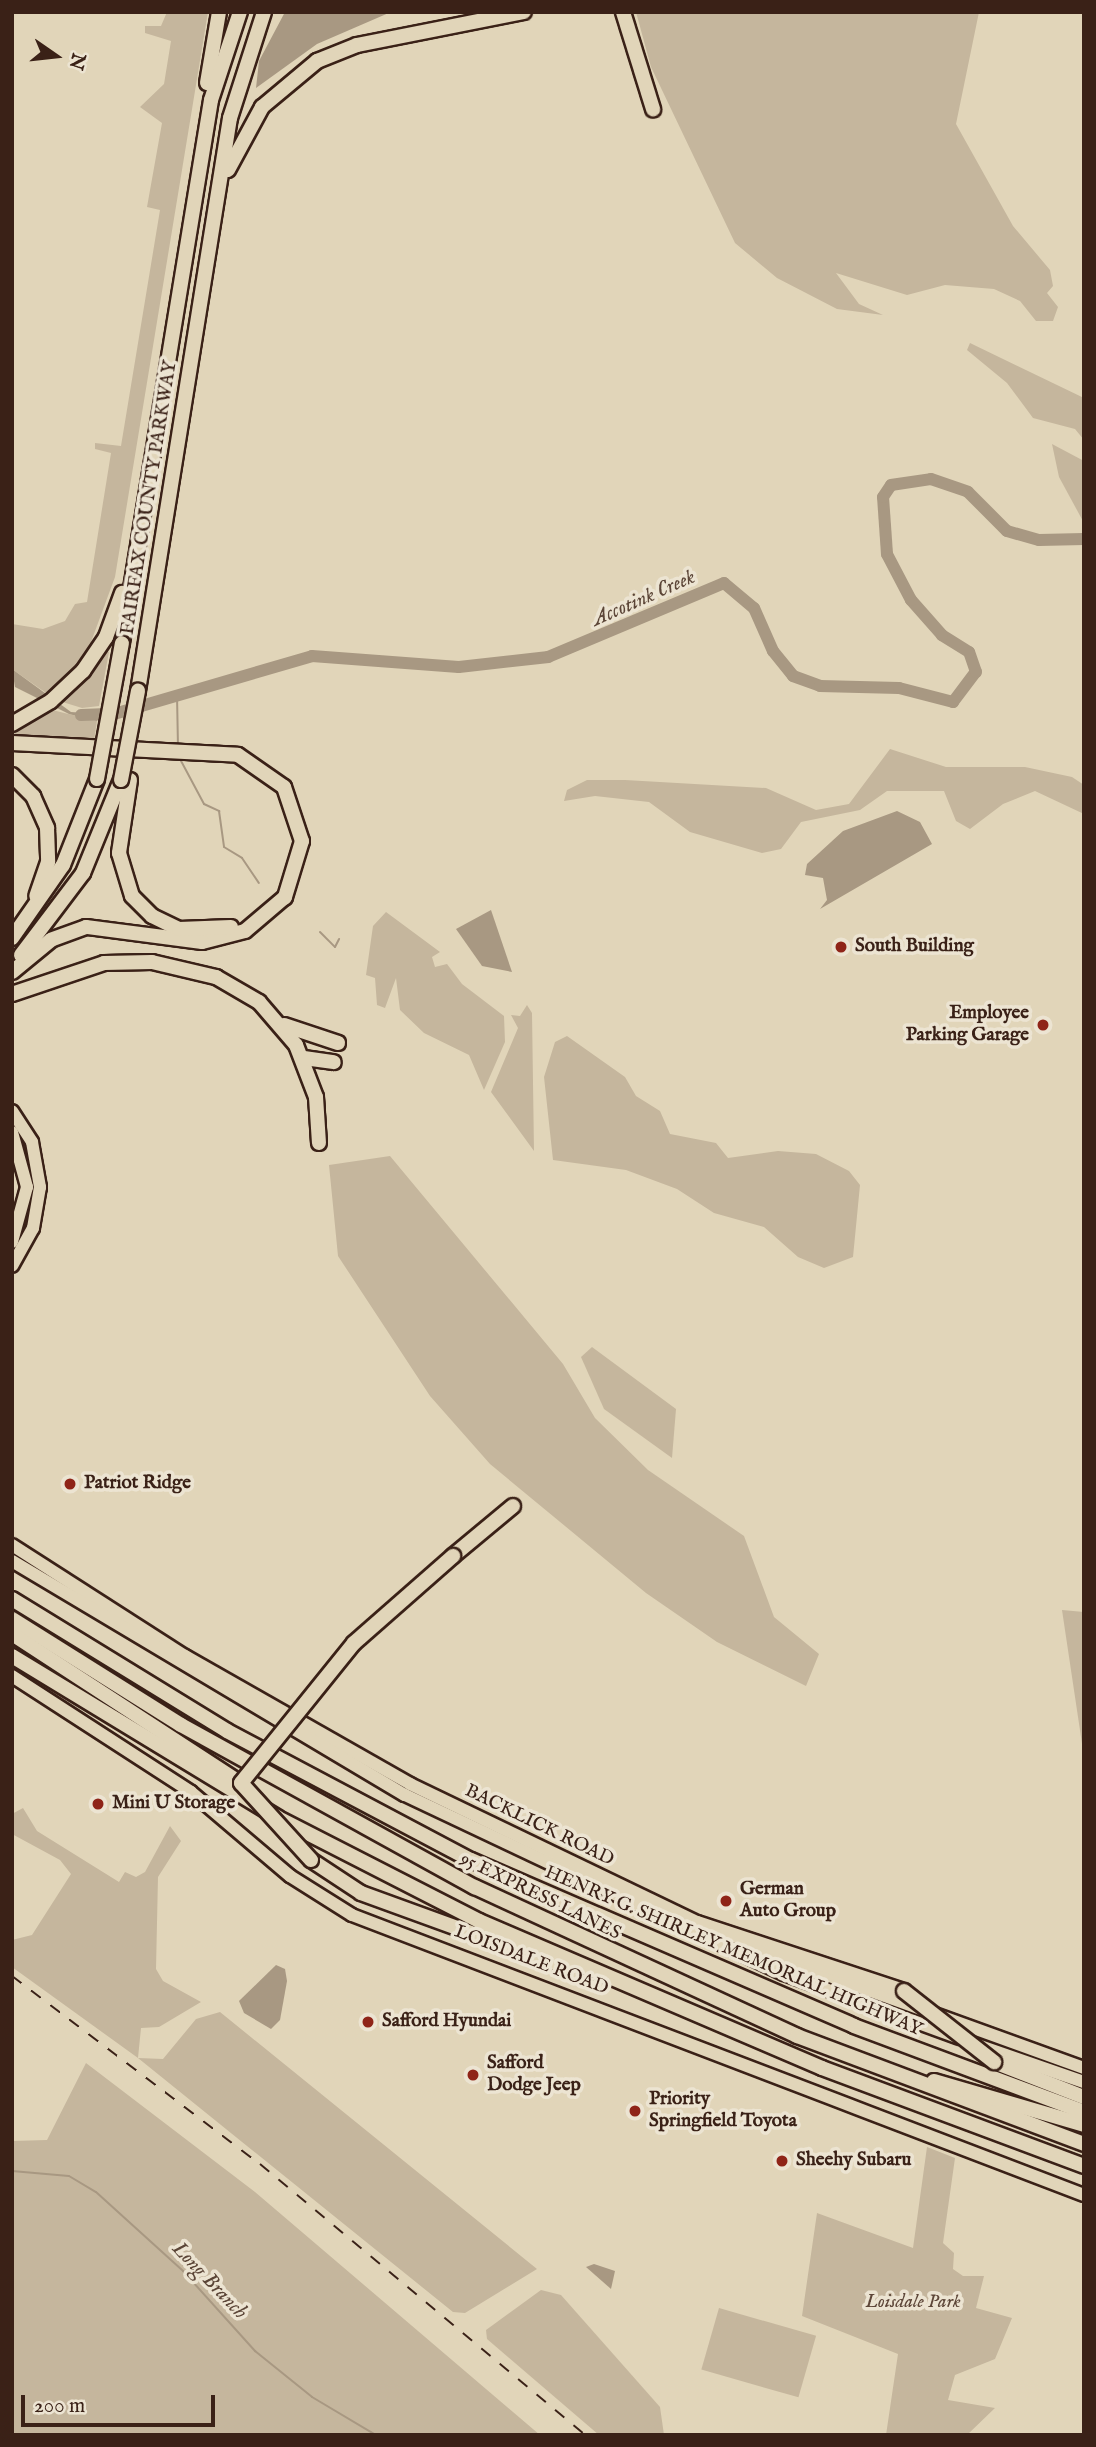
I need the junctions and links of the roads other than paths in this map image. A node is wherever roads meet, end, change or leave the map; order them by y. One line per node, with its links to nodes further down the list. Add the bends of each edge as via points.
1 (219, 12): 7 (highway, via 199,132)
2 (240, 12): 7 (highway, FAIRFAX COUNTY PARKWAY, via 215,82)
3 (264, 12): 8 (highway, FAIRFAX COUNTY PARKWAY, via 233,100)
4 (524, 12): 8 (highway, via 347,48 278,90 243,133 229,167)
5 (623, 12): 6 (highway)
6 (653, 109)
7 (198, 182): 9 (highway, FAIRFAX COUNTY PARKWAY)
8 (201, 306): 16 (highway, FAIRFAX COUNTY PARKWAY, bridge)
9 (153, 457): 10 (highway, via 106,637 68,687); 18 (highway, FAIRFAX COUNTY PARKWAY, bridge, via 97,779 63,865)
10 (12, 724)
11 (12, 743): 13 (highway)
12 (12, 753): 13 (highway)
13 (156, 754): 14 (highway)
14 (207, 756): 16 (highway, via 238,765 267,782 292,829 290,860 279,889 251,917 223,929 172,926 146,912 128,890 119,853); 20 (highway, via 257,763 292,800 302,849 281,903 252,928 209,941 106,926 72,930)
15 (12, 775): 17 (highway, via 40,808 49,849 41,885)
16 (125, 780): 19 (highway, FAIRFAX COUNTY PARKWAY, via 83,873)
17 (12, 931)
18 (12, 937)
19 (12, 964)
20 (12, 972)
21 (12, 994): 22 (highway, via 73,969 152,962 215,977)
22 (280, 1023): 23 (highway); 24 (highway)
23 (338, 1043)
24 (304, 1058): 25 (highway); 28 (highway, via 316,1097)
25 (334, 1062)
26 (12, 1111): 30 (main road, via 34,1150 40,1187 33,1228)
27 (12, 1132): 29 (main road, via 27,1187)
28 (319, 1143)
29 (12, 1242)
30 (12, 1266)
31 (513, 1506): 39 (highway, bridge, via 354,1643)
32 (12, 1545): 40 (main road, BACKLICK ROAD, via 363,1758)
33 (12, 1561): 44 (main road, BACKLICK ROAD, via 358,1770 546,1866 784,1974)
34 (12, 1599): 46 (highway, HENRY G. SHIRLEY MEMORIAL HIGHWAY, via 228,1731 471,1860 842,2021)
35 (12, 1619): 42 (highway, 95 EXPRESS LANES, via 181,1725 450,1875)
36 (12, 1634): 39 (highway, via 212,1759)
37 (12, 1656): 41 (highway, via 315,1838)
38 (12, 1676): 50 (main road, LOISDALE ROAD, via 180,1785 290,1876 352,1915)
39 (241, 1783): 41 (highway, bridge, via 311,1860 341,1883 438,1924)
40 (697, 1923): 43 (main road, BACKLICK ROAD); 45 (highway, bridge, via 904,1991 994,2062)
41 (600, 1975): 49 (highway, via 878,2090)
42 (797, 2036): 47 (highway); 48 (highway, 95 EXPRESS LANES)
43 (1084, 2068)
44 (1084, 2082)
45 (1084, 2098)
46 (1084, 2112)
47 (1084, 2125)
48 (1084, 2144)
49 (1084, 2166)
50 (1084, 2195)

